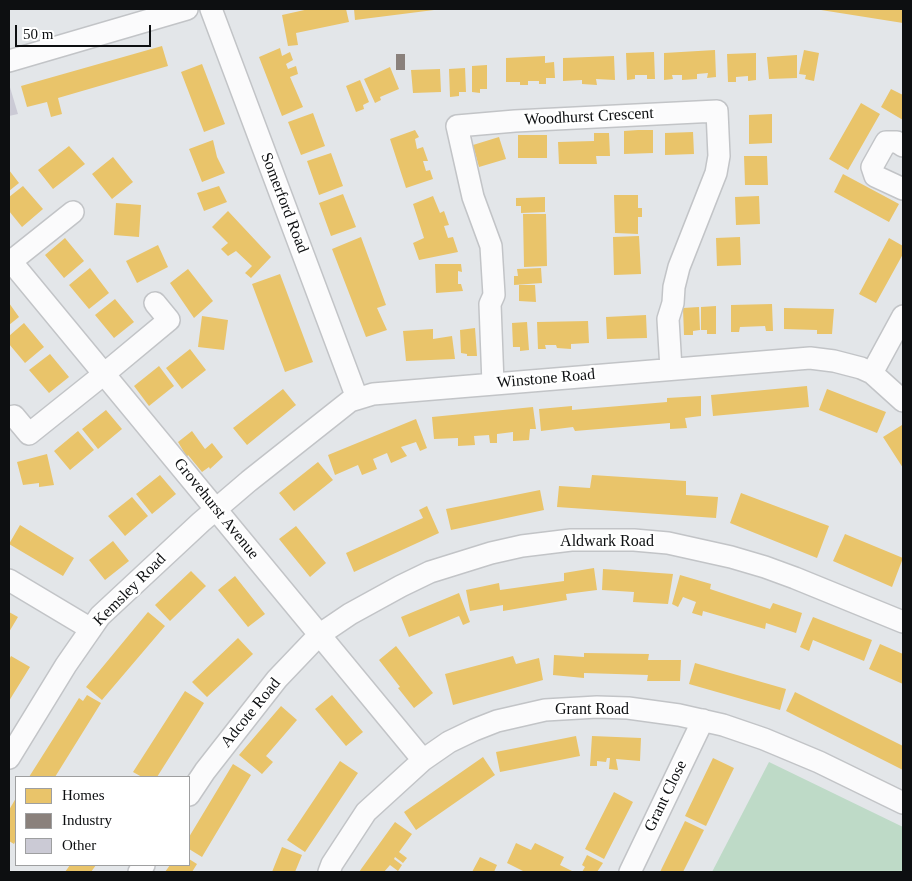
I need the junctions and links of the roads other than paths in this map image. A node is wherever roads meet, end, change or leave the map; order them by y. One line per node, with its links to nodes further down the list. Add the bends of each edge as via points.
1 (187, 9): 3 (street)
2 (211, 9): 14 (street, Somerford Road)
3 (9, 61)
4 (903, 146): 5 (street, via 897,142 886,142 872,167 875,176)
5 (903, 190)
6 (72, 212): 7 (street)
7 (10, 261): 12 (street, Grovehurst Avenue)
8 (155, 303): 12 (street, via 169,320)
9 (903, 316): 11 (street)
10 (671, 369): 11 (street, Winstone Road, via 810,358 848,364); 13 (street, Winstone Road); 13 (street, Woodhurst Crescent, via 668,319 679,267 716,173 717,111 515,120 457,126 473,197 491,246)
11 (872, 373): 15 (street, Winstone Road)
12 (104, 374): 16 (street, via 29,434); 17 (street, Grovehurst Avenue)
13 (494, 384): 14 (street, Winstone Road)
14 (357, 398): 17 (street, Winstone Road, via 343,405)
15 (903, 401)
16 (14, 416)
17 (216, 509): 20 (street, Kemsley Road); 21 (street, Grovehurst Avenue)
18 (9, 580): 20 (street)
19 (903, 622): 21 (street, Aldwark Road, via 795,578 732,557 668,543 601,539 522,546 430,572 375,598)
20 (90, 629): 23 (street, Kemsley Road)
21 (319, 636): 24 (street, Grovehurst Avenue); 25 (street, Adcote Road, via 277,679)
22 (703, 720): 24 (street, Grant Road, via 628,708 545,710 474,730); 26 (street, Grant Road, via 819,762); 28 (street, Grant Close)
23 (9, 758)
24 (423, 760): 27 (street, Grant Road, via 366,812)
25 (190, 794)
26 (903, 803)
27 (329, 872)
28 (630, 872)

